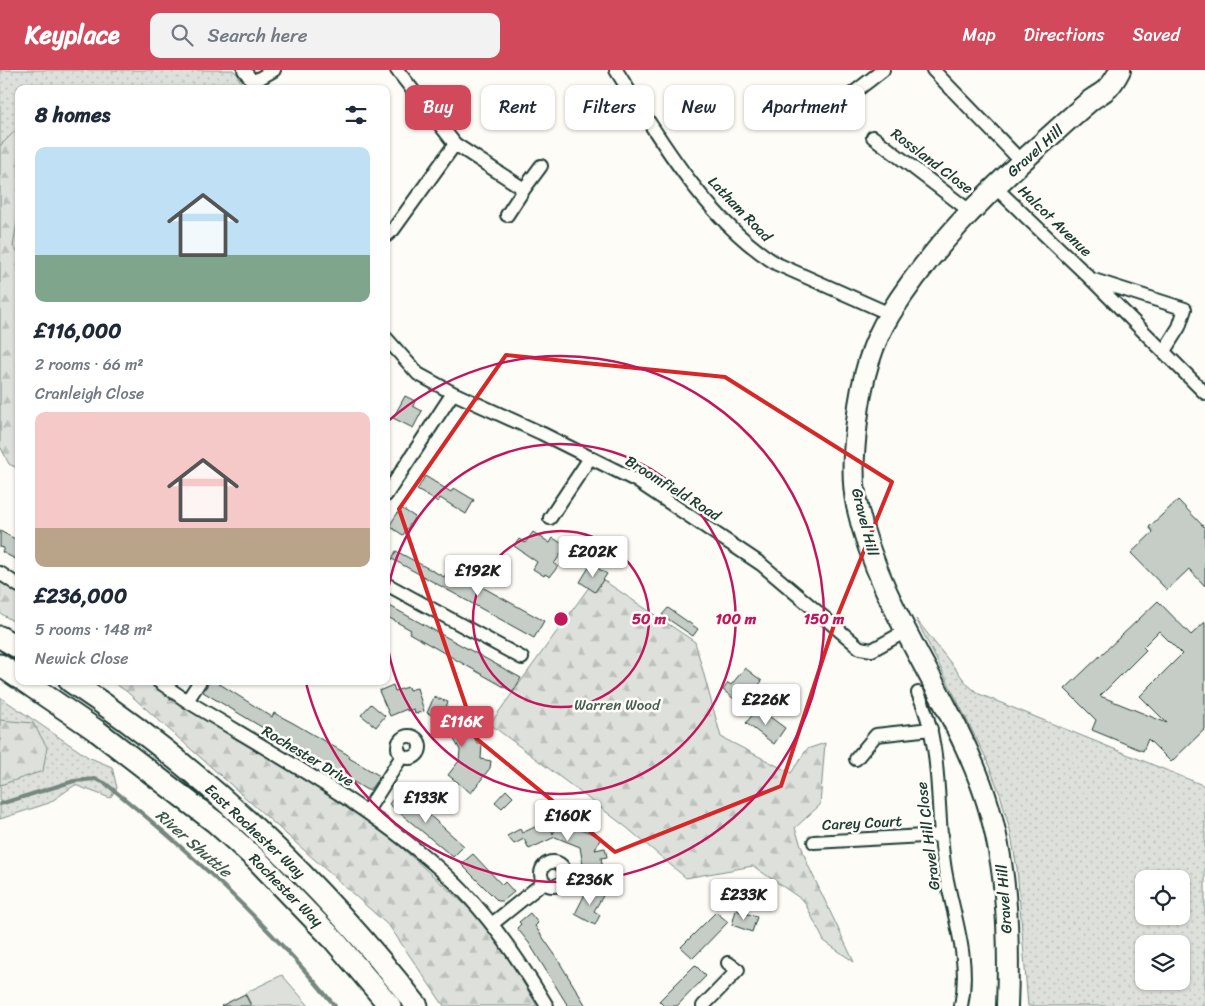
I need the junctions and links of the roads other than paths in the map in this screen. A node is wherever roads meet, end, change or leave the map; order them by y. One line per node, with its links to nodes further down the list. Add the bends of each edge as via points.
1 (244, 70): 9 (street)
2 (274, 70): 9 (street)
3 (397, 70): 13 (street)
4 (616, 70): 22 (street, Latham Road, via 674,161 744,240 777,264)
5 (883, 70): 10 (street)
6 (933, 70): 14 (street)
7 (1104, 70): 11 (main road, Gravel Hill)
8 (1120, 70): 11 (main road, Gravel Hill, via 1109,87)
9 (254, 85)
10 (864, 85)
11 (1092, 99): 14 (main road, Gravel Hill)
12 (873, 137): 18 (street, Rossland Close)
13 (455, 144): 17 (street); 20 (street)
14 (1022, 162): 16 (main road, Gravel Hill)
15 (541, 166): 17 (street)
16 (995, 187): 18 (main road, Gravel Hill); 21 (street, Halcot Avenue)
17 (524, 189): 19 (street)
18 (971, 212): 22 (main road, Gravel Hill, via 932,254)
19 (507, 215)
20 (390, 233)
21 (1091, 279): 24 (street, Halcot Avenue); 24 (street, Halcot Avenue, via 1185,309 1179,327)
22 (890, 314): 33 (main road, Gravel Hill, via 877,340 860,392 853,458 858,506 872,557)
23 (390, 342): 25 (street, Broomfield Road, via 418,374)
24 (1164, 351): 26 (street, Halcot Avenue)
25 (454, 393): 27 (street, Broomfield Road); 28 (street)
26 (1205, 393)
27 (590, 458): 29 (street); 33 (street, Broomfield Road, via 637,481 761,564 860,648 872,650)
28 (390, 490)
29 (550, 518)
30 (0, 573): 31 (street)
31 (15, 583)
32 (390, 586): 36 (street)
33 (906, 631): 61 (main road, Gravel Hill, via 958,730 993,821 1004,882)
34 (0, 637): 35 (highway)
35 (15, 646)
36 (522, 658)
37 (0, 666): 38 (highway)
38 (15, 675)
39 (30, 685): 48 (highway, via 98,731)
40 (76, 685): 57 (highway, East Rochester Way, via 170,755 230,806 348,924)
41 (164, 685): 44 (street, Rochester Drive)
42 (197, 685): 44 (street)
43 (918, 693): 45 (street, Gravel Hill Close)
44 (186, 701): 49 (street, Rochester Drive)
45 (931, 729): 47 (street, via 876,735); 50 (street, Gravel Hill Close)
46 (402, 756): 49 (street)
47 (856, 759)
48 (169, 786): 55 (highway, via 333,955); 56 (highway, Rochester Way, via 215,822 270,873 334,940)
49 (367, 811): 53 (street, Rochester Drive, via 406,839 458,885)
50 (942, 835): 51 (street, Carey Court); 60 (street, Gravel Hill Close, via 945,870 959,928 963,962)
51 (814, 842)
52 (544, 882): 53 (street)
53 (492, 924): 58 (street, Rochester Drive)
54 (728, 963): 59 (street, via 738,970)
55 (374, 1006)
56 (390, 1006)
57 (416, 1006)
58 (547, 1006)
59 (703, 1006)
60 (961, 1006)
61 (1007, 1006)

